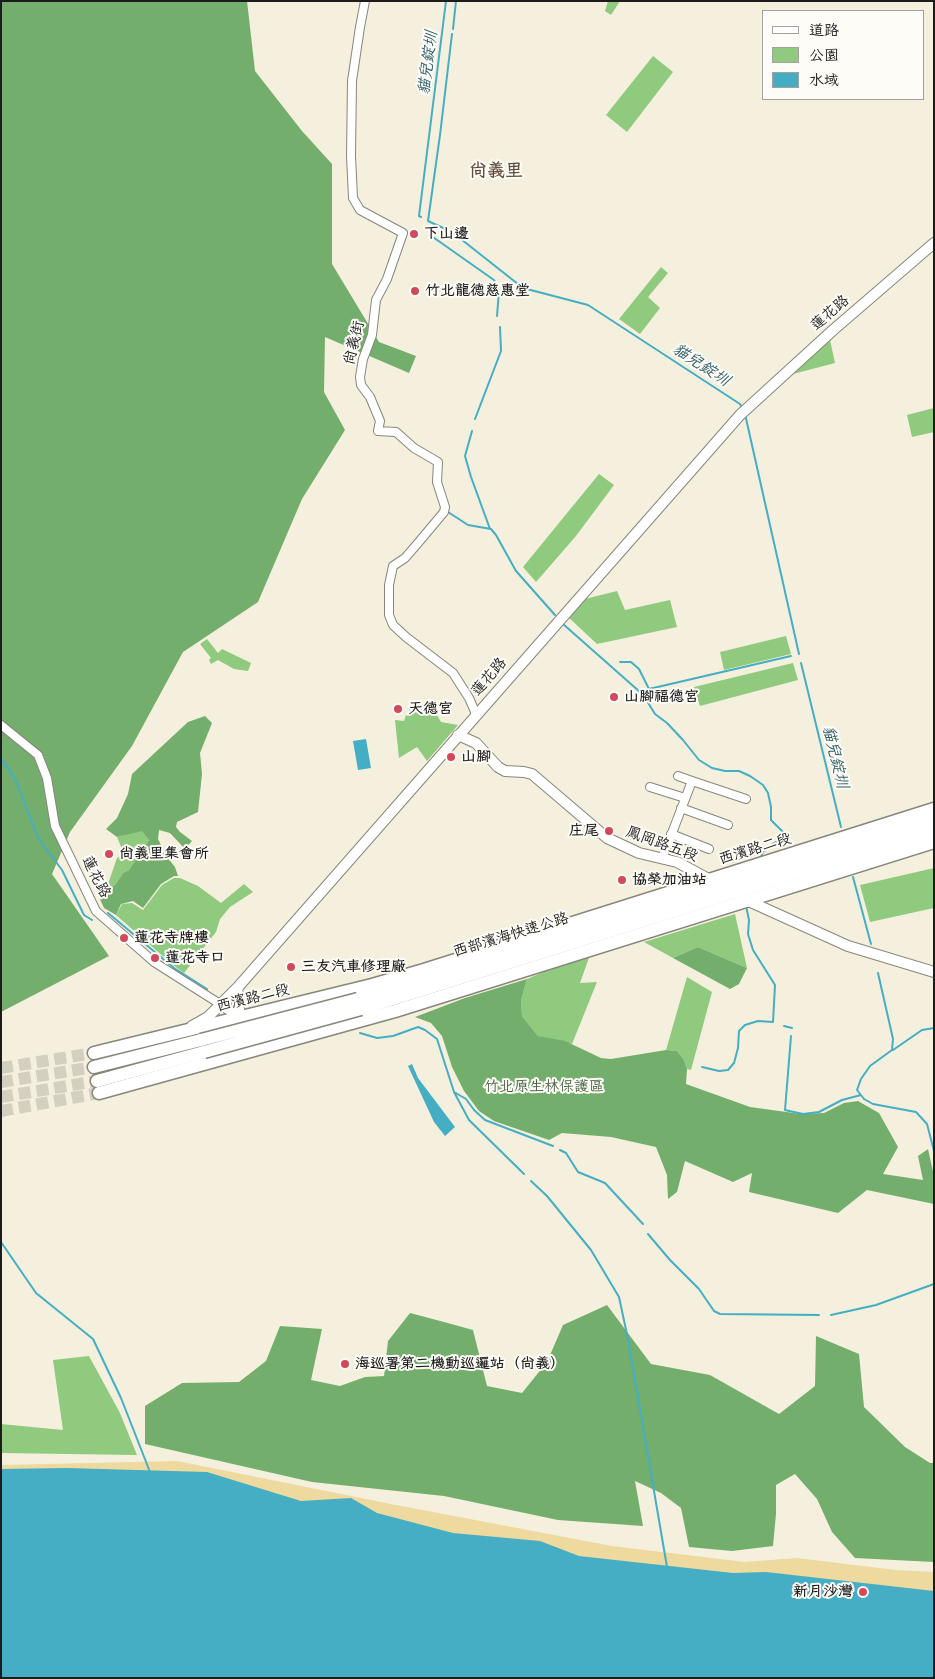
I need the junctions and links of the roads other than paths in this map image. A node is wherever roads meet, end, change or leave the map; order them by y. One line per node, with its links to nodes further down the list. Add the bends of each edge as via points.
1 (365, 1): 3 (street, 尚義街, via 352,81 353,198 360,210 403,233 376,300 372,335 363,359 361,385 380,421 378,431 396,432 414,448 438,462 437,482 445,507 412,551 393,566 389,615 393,625 406,637 453,673)
2 (934, 243): 3 (street, 蓮花路, via 743,411)
3 (476, 714): 5 (street, 蓮花路)
4 (1, 725): 25 (street, 蓮花路, via 38,755 47,778 55,826 96,911 154,962)
5 (458, 735): 19 (street, 鳳岡路五段, via 476,743 505,771 532,774 607,838 639,853); 24 (street, 蓮花路)
6 (678, 776): 7 (street)
7 (692, 781): 9 (street); 10 (street)
8 (650, 787): 9 (street)
9 (685, 798): 11 (street)
10 (746, 799)
11 (681, 808): 14 (street); 16 (street)
12 (934, 809): 20 (main road, 西濱路二段)
13 (934, 819): 20 (main road, 西部濱海快速公路)
14 (728, 825)
15 (934, 830): 21 (main road, 西部濱海快速公路)
16 (671, 834): 18 (street); 19 (street)
17 (934, 842): 22 (main road)
18 (709, 848)
19 (662, 858): 20 (street, 鳳岡路五段, via 677,862)
20 (715, 883): 21 (street, 鳳岡路五段); 26 (main road, 西部濱海快速公路); 27 (main road, 西濱路二段, via 372,985)
21 (732, 893): 22 (street, 鳳岡路五段); 26 (main road, 西部濱海快速公路)
22 (746, 900): 23 (street, 鳳岡路五段, via 848,946); 30 (main road, via 395,1011)
23 (934, 972)
24 (238, 987): 25 (street, 蓮花路); 27 (street, via 236,998)
25 (220, 1004): 27 (street, 蓮花路); 28 (street, via 208,1017)
26 (359, 1004): 29 (main road, 西部濱海快速公路, bridge)
27 (240, 1017): 28 (main road, 西濱路二段); 30 (street)
28 (181, 1032): 31 (main road, 西濱路二段)
29 (203, 1046): 30 (main road, 西部濱海快速公路, via 98,1087); 32 (main road, 西部濱海快速公路)
30 (251, 1052)
31 (94, 1053)
32 (94, 1067)

